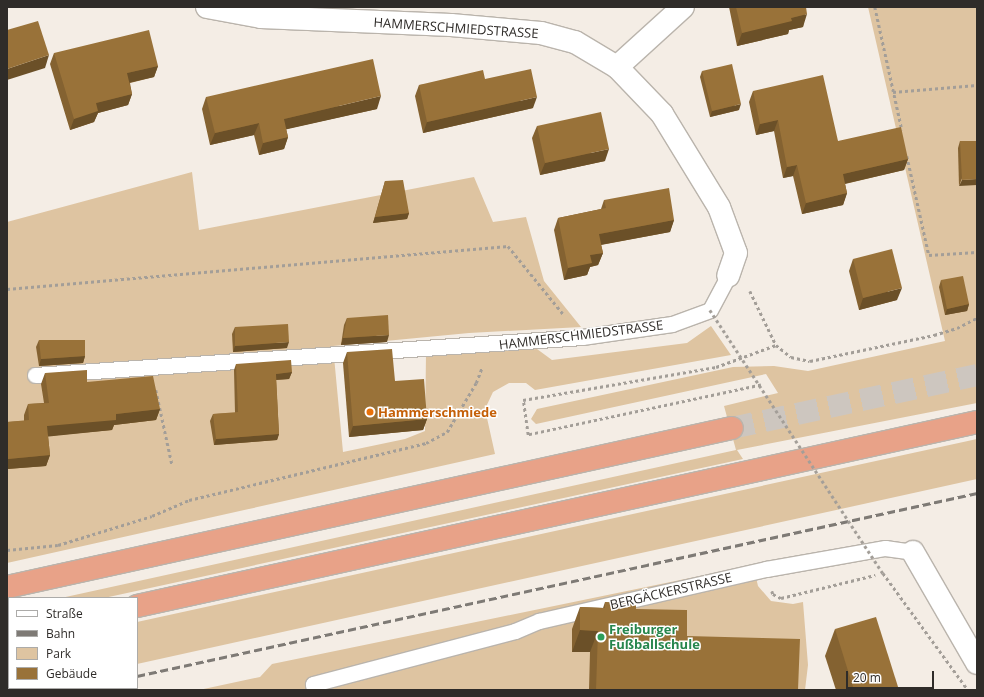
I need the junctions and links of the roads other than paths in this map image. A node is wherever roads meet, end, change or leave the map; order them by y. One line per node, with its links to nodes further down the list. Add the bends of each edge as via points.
1 (207, 7): 3 (street, HAMMERSCHMIEDSTRASSE, via 261,17 451,25 541,33 575,42)
2 (683, 7): 3 (street)
3 (617, 67): 4 (street, HAMMERSCHMIEDSTRASSE, via 662,114 719,207 736,253)
4 (728, 276): 5 (lane, HAMMERSCHMIEDSTRASSE, via 710,310 672,324 582,337 488,346 312,355)
5 (35, 375)
6 (977, 422): 10 (highway)
7 (732, 428): 9 (highway)
8 (913, 552): 11 (street, BERGÄCKERSTRASSE); 12 (lane, BERGÄCKERSTRASSE, via 884,548 758,571 539,621 514,631 313,684)
9 (7, 587)
10 (138, 606)
11 (977, 664)
12 (314, 690)

